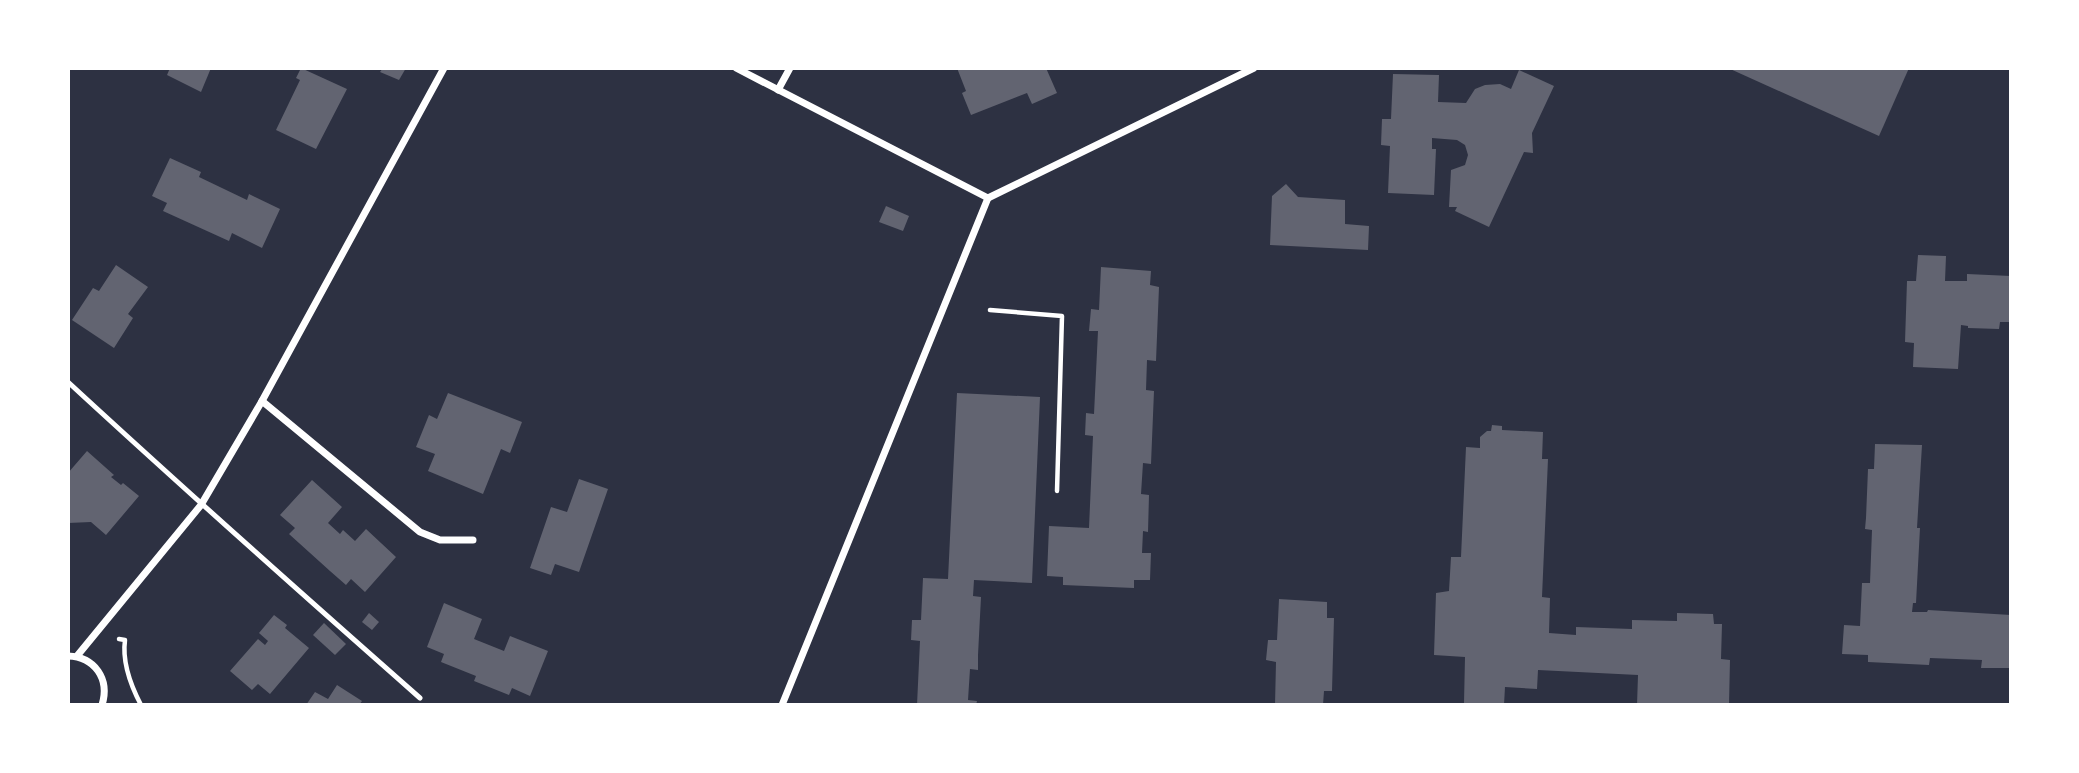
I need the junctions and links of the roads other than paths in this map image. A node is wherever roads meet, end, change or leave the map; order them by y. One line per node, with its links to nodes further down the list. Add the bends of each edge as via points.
1 (444, 68): 8 (street)
2 (736, 68): 5 (street)
3 (790, 68): 5 (street)
4 (1254, 68): 6 (street)
5 (779, 90): 6 (street)
6 (988, 198): 15 (street)
7 (68, 382): 9 (lane)
8 (262, 401): 9 (street); 10 (street, via 419,532 440,540)
9 (201, 505): 12 (street); 13 (lane)
10 (473, 540)
11 (68, 656): 12 (street)
12 (77, 656): 14 (street, via 88,660 103,679)
13 (420, 698)
14 (102, 705)
15 (782, 705)

